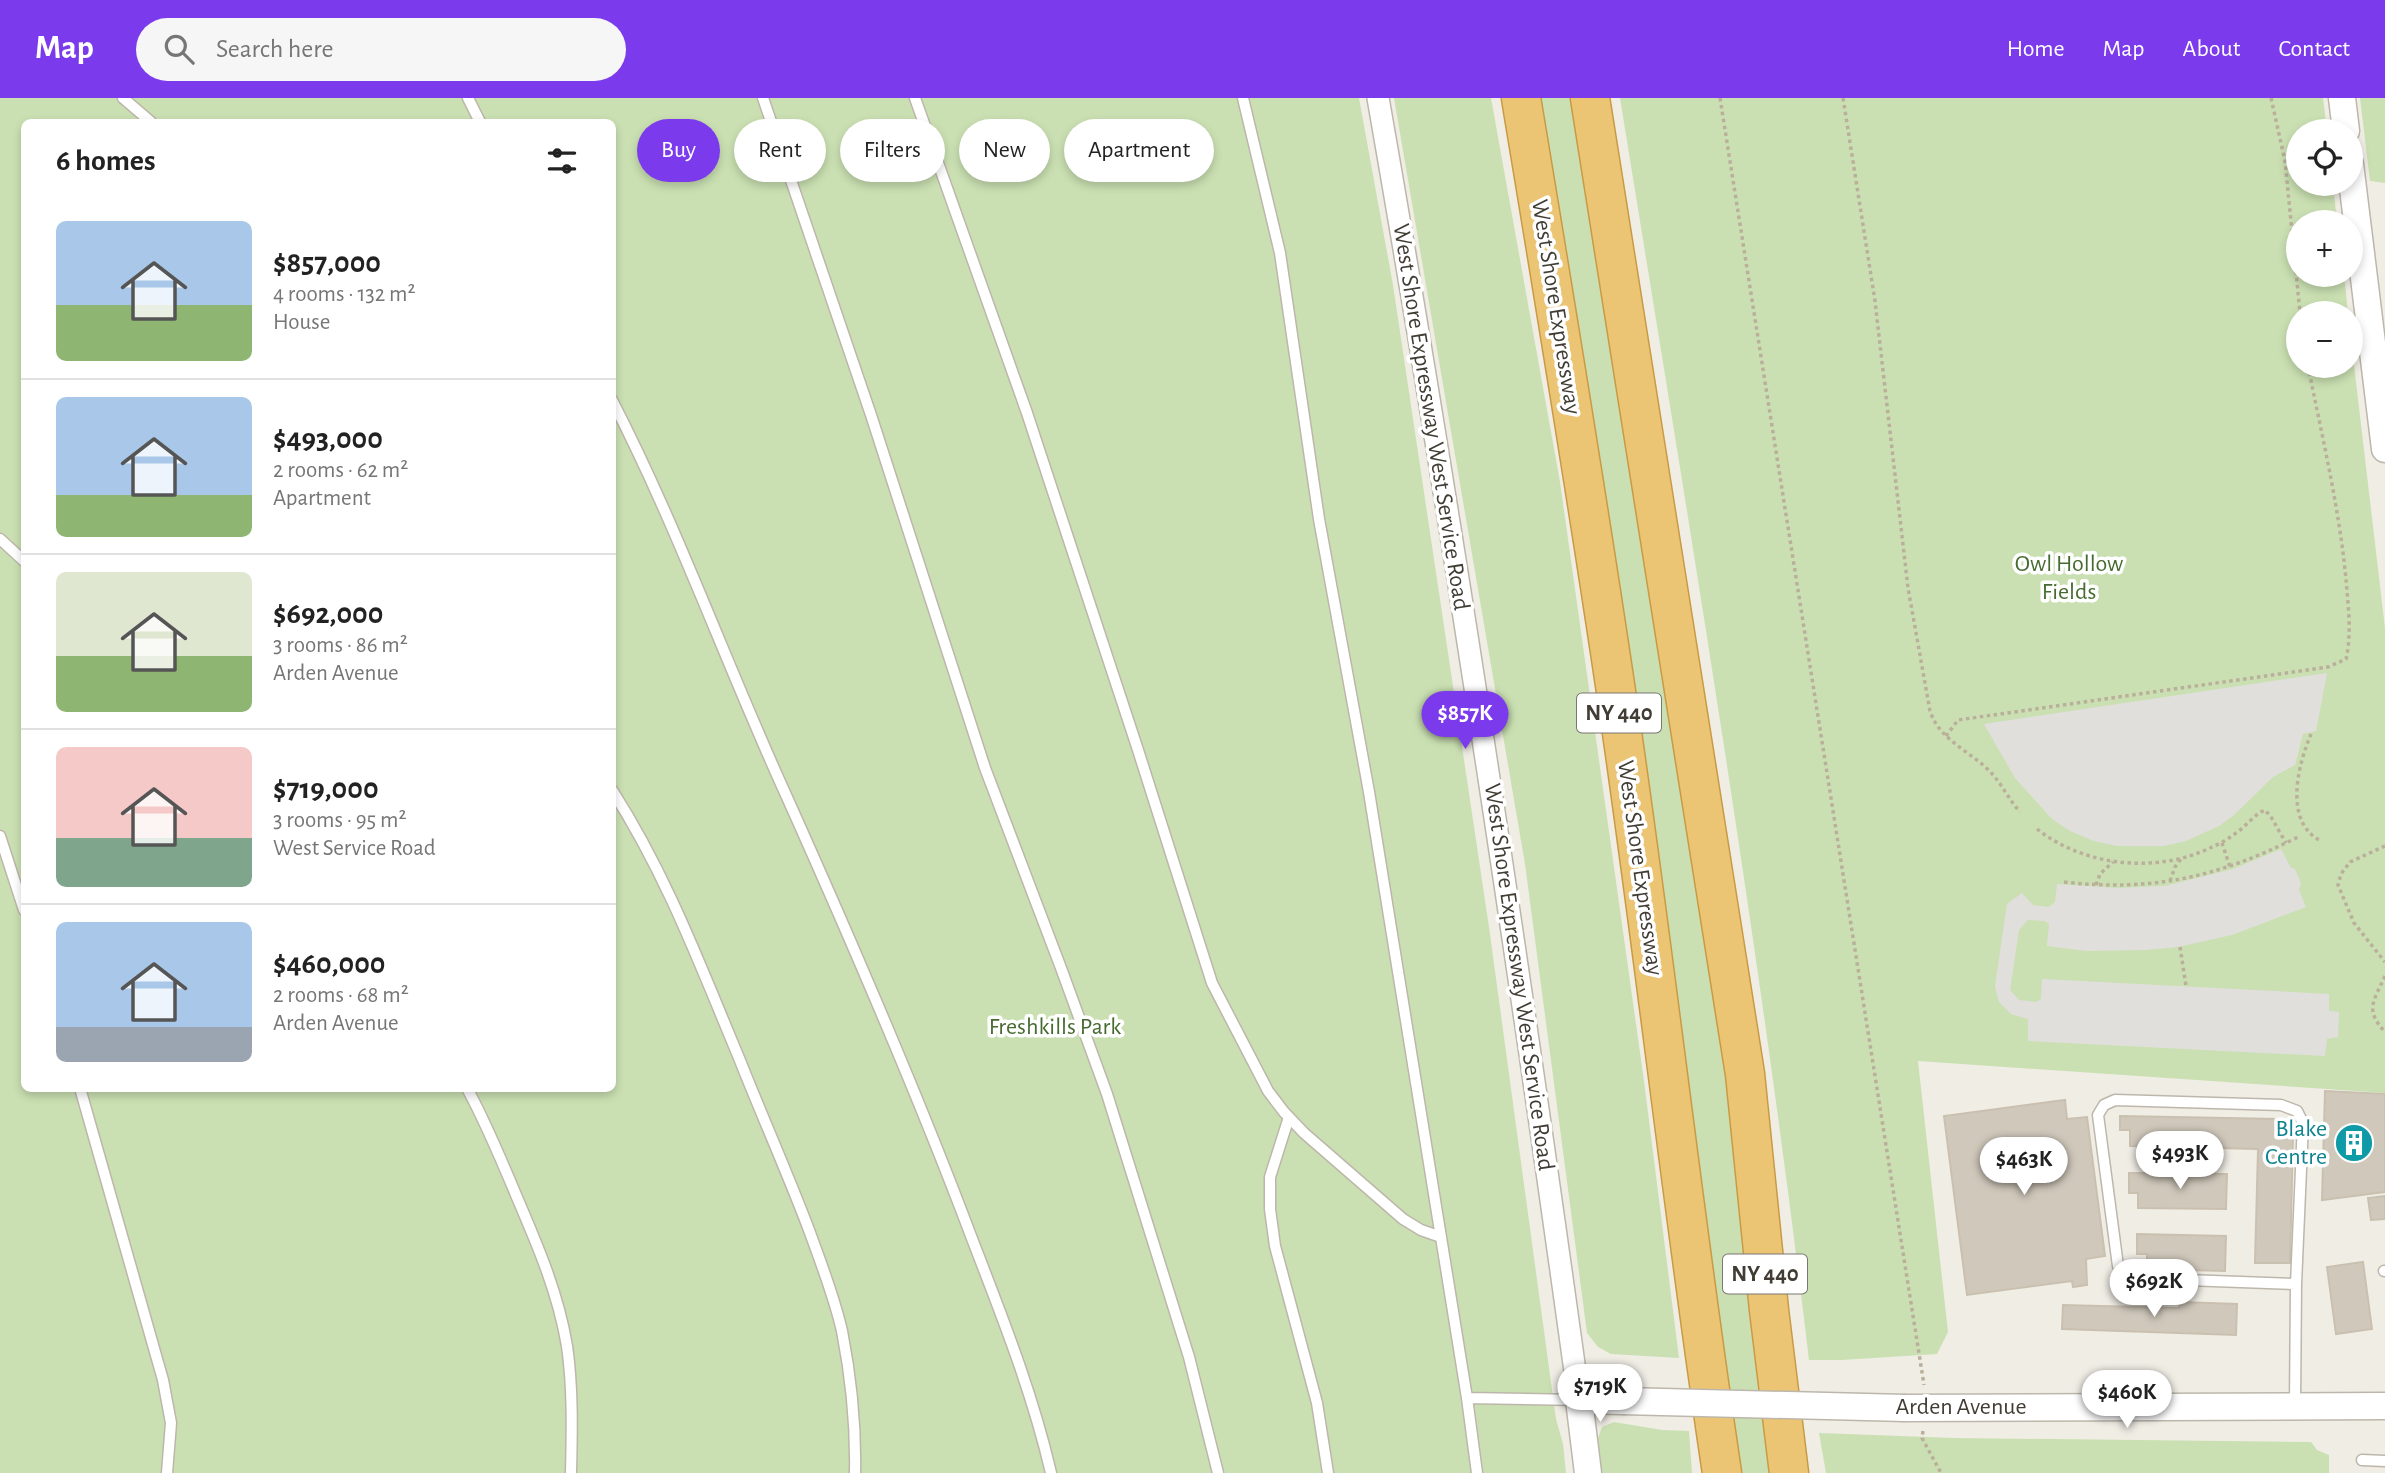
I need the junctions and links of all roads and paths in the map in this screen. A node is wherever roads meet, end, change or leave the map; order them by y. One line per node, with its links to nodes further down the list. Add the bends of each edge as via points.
1 (123, 98): 13 (lane)
2 (468, 98): 14 (lane)
3 (763, 98): 65 (lane, via 985,768 1107,1094 1189,1357)
4 (915, 98): 50 (lane, via 1027,413 1212,984 1268,1091)
5 (1243, 98): 51 (lane, via 1280,253 1319,519 1369,792)
6 (1378, 98): 55 (street, West Shore Expressway West Service Road, via 1486,753)
7 (1521, 98): 53 (highway, West Shore Expressway / NY 440, via 1619,714)
8 (1590, 98): 47 (highway, NY 440)
9 (1720, 98): 58 (path)
10 (1843, 98): 24 (path, via 1875,301 1909,588 1930,711)
11 (2271, 98): 17 (path, via 2285,161)
12 (2342, 98): 15 (street)
13 (148, 119)
14 (478, 119)
15 (2345, 119)
16 (2354, 196): 20 (street)
17 (2299, 301)
18 (2310, 378): 24 (path, via 2342,538 2348,604 2346,660 2328,667 1958,720)
19 (616, 409): 64 (lane, via 684,555 942,1158 1023,1372)
20 (2385, 449)
21 (0, 539): 22 (lane)
22 (21, 558)
23 (2311, 734): 30 (path, via 2299,770 2298,807 2308,831)
24 (1946, 736): 26 (path, via 1993,775)
25 (616, 796): 63 (lane, via 671,894 828,1279 849,1374)
26 (2020, 812)
27 (2037, 829): 35 (path, via 2063,846)
28 (0, 836): 36 (lane)
29 (2298, 837): 32 (path)
30 (2321, 841)
31 (2222, 842): 32 (path, via 2265,810); 34 (path); 37 (path)
32 (2286, 843): 37 (path)
33 (2385, 846): 43 (path, via 2350,862 2338,885 2354,923)
34 (2181, 859): 35 (path); 38 (path)
35 (2113, 861): 40 (path)
36 (5, 862): 41 (lane)
37 (2230, 867): 38 (path)
38 (2170, 881): 40 (path)
39 (2064, 883): 40 (path)
40 (2096, 885)
41 (21, 902)
42 (2180, 947): 45 (path)
43 (2385, 962)
44 (2385, 976): 46 (path, via 2373,1001 2373,1015)
45 (2186, 986)
46 (2385, 1032)
47 (1745, 1074): 71 (highway, NY 440); 72 (highway)
48 (81, 1092): 61 (lane, via 163,1380 171,1423)
49 (469, 1092): 62 (lane, via 518,1198 556,1296 570,1375)
50 (1289, 1117): 51 (lane, via 1403,1219); 66 (lane, via 1270,1177 1270,1209 1275,1245 1317,1404)
51 (1441, 1237): 54 (lane)
52 (2296, 1284): 52 (lane, via 2303,1123 2297,1111 2267,1104 2115,1100 2104,1105 2098,1115 2118,1266 2124,1274 2132,1278); 56 (lane)
53 (1701, 1331): 69 (highway); 70 (highway, West Shore Expressway / NY 440)
54 (1467, 1398): 55 (lane); 67 (lane)
55 (1579, 1400): 58 (street, Arden Avenue, bridge); 68 (street)
56 (2295, 1405): 57 (street, Arden Avenue); 58 (street, Arden Avenue)
57 (2385, 1406)
58 (1917, 1408): 73 (path, via 1922,1438)
59 (2362, 1461): 60 (lane)
60 (2385, 1461)
61 (167, 1473)
62 (571, 1473)
63 (855, 1473)
64 (1051, 1473)
65 (1218, 1473)
66 (1328, 1473)
67 (1477, 1473)
68 (1588, 1473)
69 (1714, 1473)
70 (1722, 1473)
71 (1789, 1473)
72 (1811, 1473)
73 (1941, 1473)

